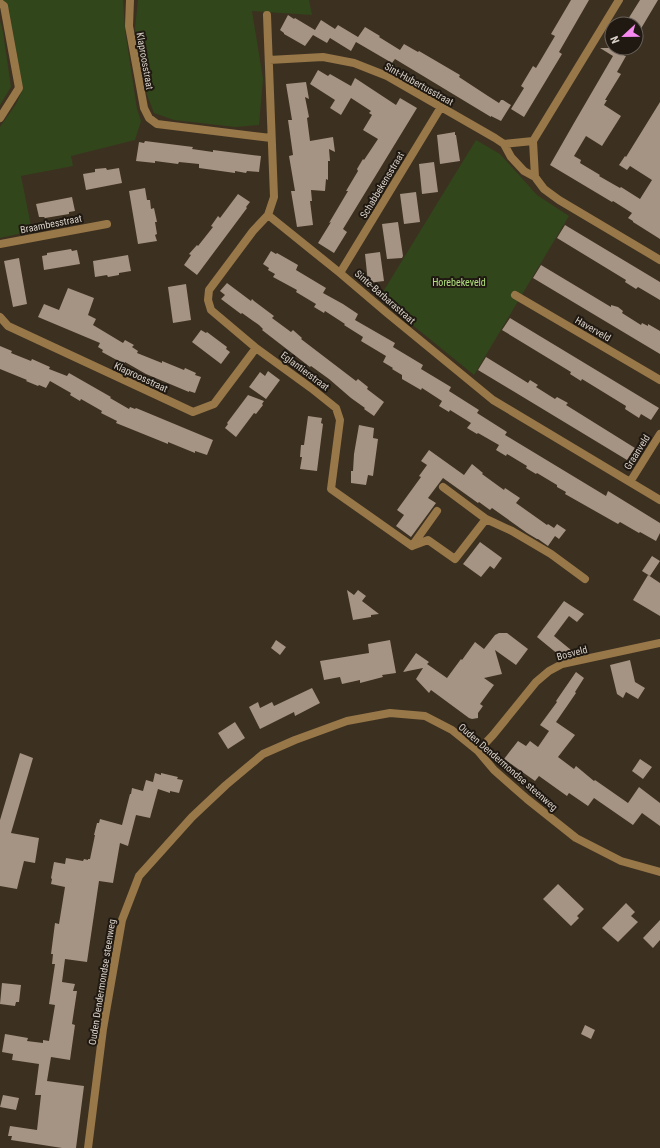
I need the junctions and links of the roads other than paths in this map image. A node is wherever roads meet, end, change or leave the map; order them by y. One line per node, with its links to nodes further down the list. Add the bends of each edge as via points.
1 (130, 0): 8 (street, Klaproosstraat, via 129,26 144,108 149,118 157,124)
2 (619, 0): 9 (street)
3 (0, 3): 7 (street, via 4,6 19,88)
4 (267, 15): 5 (street)
5 (269, 60): 6 (street, Sint-Hubertusstraat, via 323,56 354,64 388,76); 8 (street)
6 (441, 107): 10 (street, Sint-Hubertusstraat); 16 (street, Schabbekensstraat)
7 (0, 118)
8 (271, 138): 12 (street, via 274,197)
9 (533, 141): 10 (street); 11 (street)
10 (504, 144): 11 (street, Sint-Hubertusstraat, via 524,171)
11 (535, 177): 15 (street, Sint-Hubertusstraat, via 544,189 559,200)
12 (268, 215): 16 (street, Sinte-Barbarastraat); 19 (street, Eglantierstraat, via 209,290 208,300 211,310)
13 (107, 224): 14 (street, Braambesstraat)
14 (0, 244)
15 (660, 260)
16 (340, 273): 22 (street, Sinte-Barbarastraat, via 493,400)
17 (515, 295): 20 (street, Haverveld)
18 (0, 317): 19 (street, Klaproosstraat, via 8,326 193,412 214,404)
19 (256, 348): 27 (street, Eglantierstraat, via 336,408 340,420 331,489)
20 (660, 380)
21 (660, 434): 22 (street, Graanveld)
22 (630, 482): 24 (street, Sinte-Barbarastraat)
23 (443, 487): 26 (street)
24 (660, 500)
25 (437, 511): 27 (street)
26 (486, 519): 27 (street, via 455,559 428,540); 28 (street, via 551,554)
27 (412, 546)
28 (585, 579)
29 (660, 643): 30 (street, Bosveld, via 562,664 549,671 536,682)
30 (478, 751): 31 (street, Ouden Dendermondse steenweg, via 494,770 576,838 621,861); 32 (street, Ouden Dendermondse steenweg, via 452,730 425,716 390,713 347,721 263,754 226,784 192,817 139,876 122,920 103,1029)
31 (660, 872)
32 (88, 1148)

